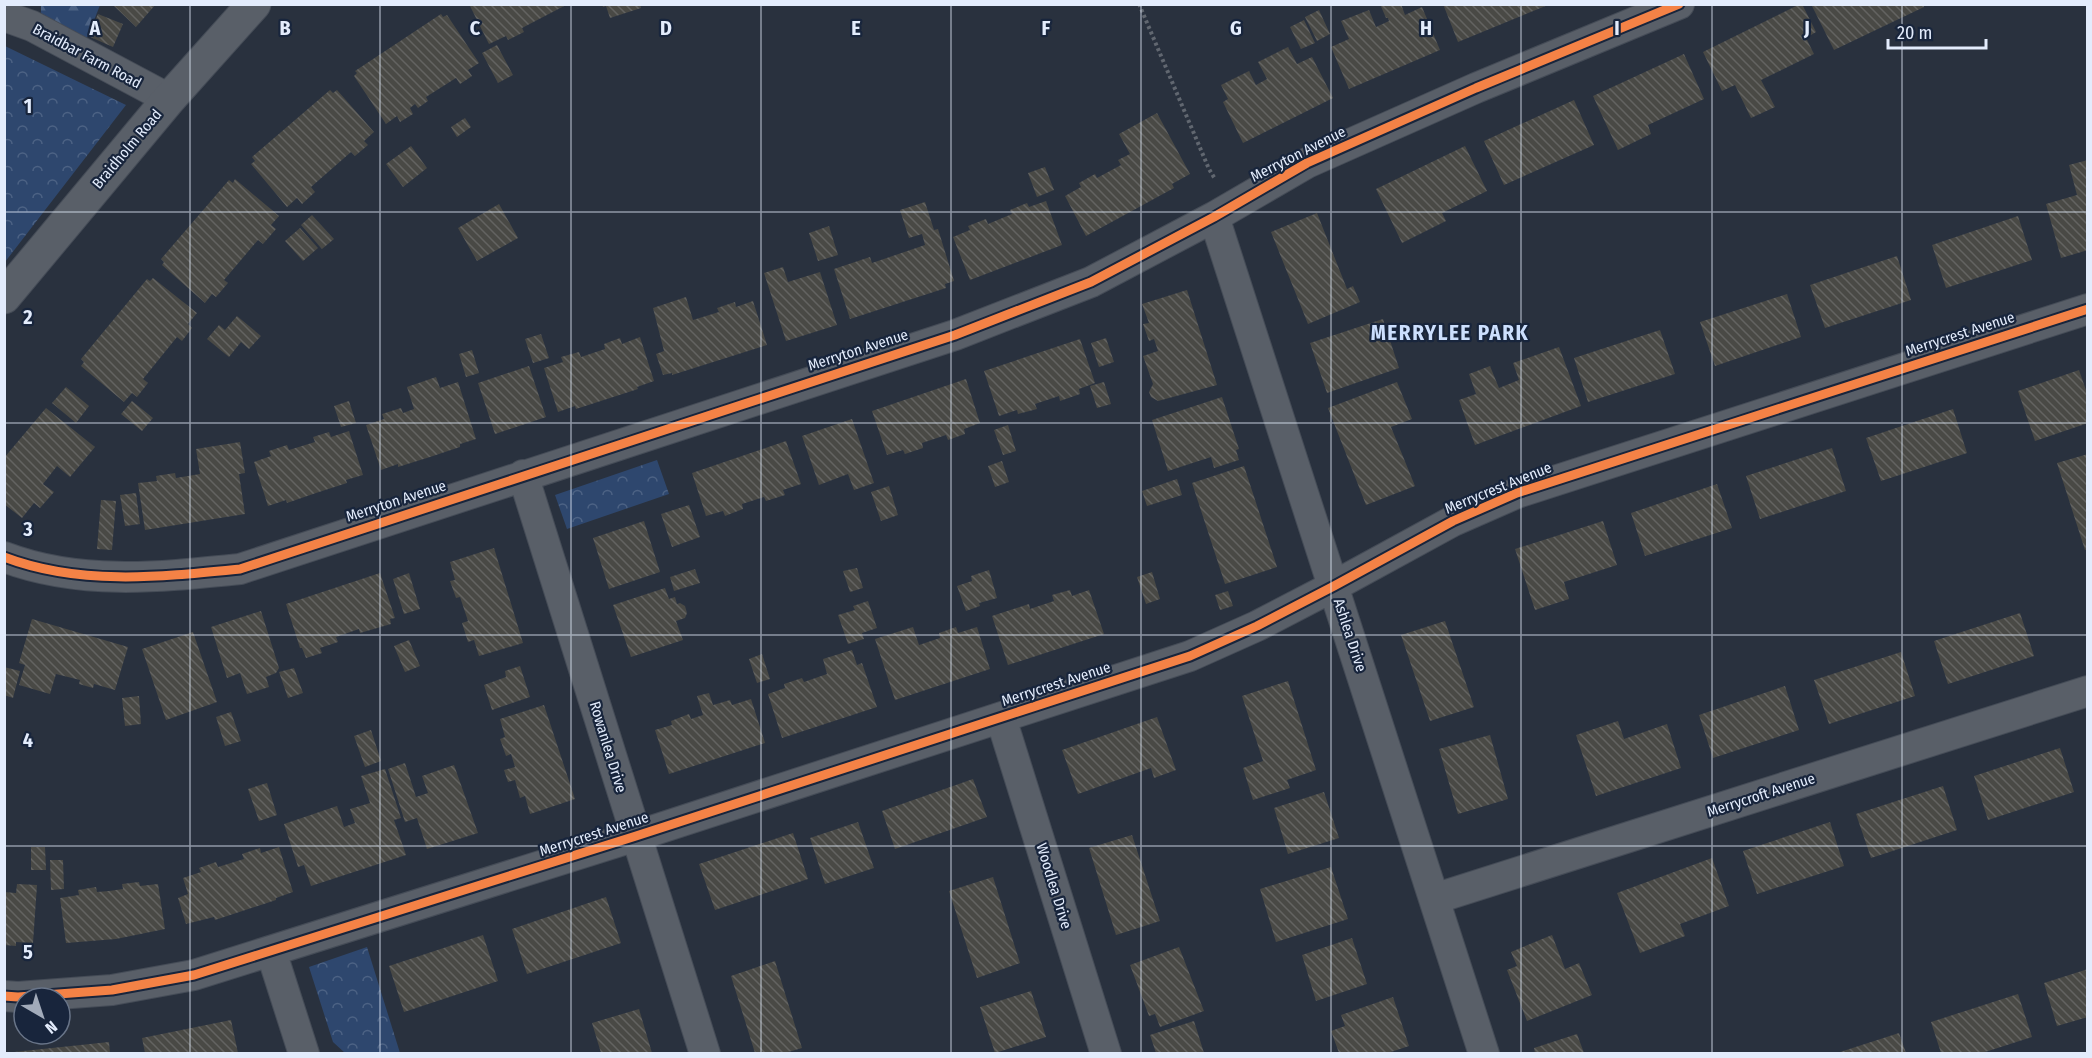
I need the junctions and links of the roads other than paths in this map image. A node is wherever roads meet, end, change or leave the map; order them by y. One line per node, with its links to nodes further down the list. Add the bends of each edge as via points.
1 (254, 4): 4 (street, Braidholm Road)
2 (1679, 4): 5 (street, Merryton Avenue, via 1307,163)
3 (18, 15): 4 (street, Braidbar Farm Road)
4 (169, 99): 6 (street, Braidholm Road)
5 (1222, 211): 8 (street, Merryton Avenue, via 1091,282 955,335); 10 (street, Ashlea Drive)
6 (4, 297)
7 (2088, 309): 10 (street, Merrycrest Avenue, via 1517,493 1453,521)
8 (523, 475): 9 (street, Merryton Avenue, via 240,569 102,576 72,574); 13 (street, Rowanlea Drive)
9 (4, 557)
10 (1334, 586): 12 (street, Merrycrest Avenue, via 1190,656); 14 (street, Ashlea Drive)
11 (2088, 691): 14 (street, Merrycroft Avenue)
12 (1001, 718): 13 (street, Merrycrest Avenue); 19 (street, Woodlea Drive)
13 (636, 836): 15 (street, Merrycrest Avenue); 18 (street, Rowanlea Drive)
14 (1434, 899): 20 (street, Ashlea Drive)
15 (271, 951): 16 (street, Merrycrest Avenue, via 194,975 112,990); 17 (street)
16 (4, 996)
17 (304, 1053)
18 (705, 1053)
19 (1106, 1053)
20 (1484, 1053)

